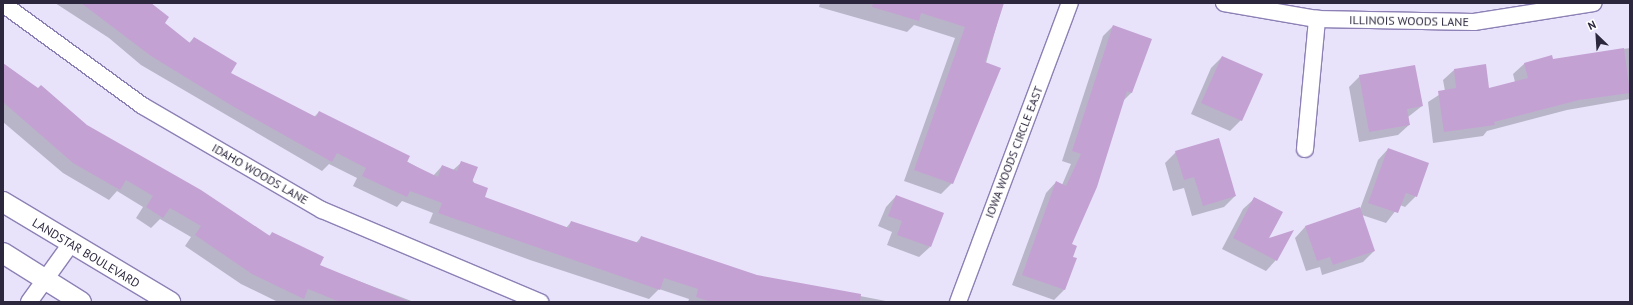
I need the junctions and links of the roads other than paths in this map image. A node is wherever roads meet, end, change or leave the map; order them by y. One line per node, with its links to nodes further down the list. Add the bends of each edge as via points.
1 (1070, 3): 15 (street, IOWA WOODS CIRCLE EAST)
2 (1224, 3): 5 (street, ILLINOIS WOODS LANE)
3 (1594, 3): 5 (street, ILLINOIS WOODS LANE, via 1474,22)
4 (3, 4): 14 (street, IDAHO WOODS LANE, via 143,106 322,210)
5 (1316, 19): 6 (street)
6 (1305, 149)
7 (3, 202): 8 (street, LANDSTAR BOULEVARD)
8 (70, 244): 10 (street); 13 (street, LANDSTAR BOULEVARD)
9 (3, 252): 10 (street)
10 (43, 280): 11 (street); 12 (street)
11 (29, 302)
12 (81, 302)
13 (170, 302)
14 (540, 302)
15 (958, 302)

